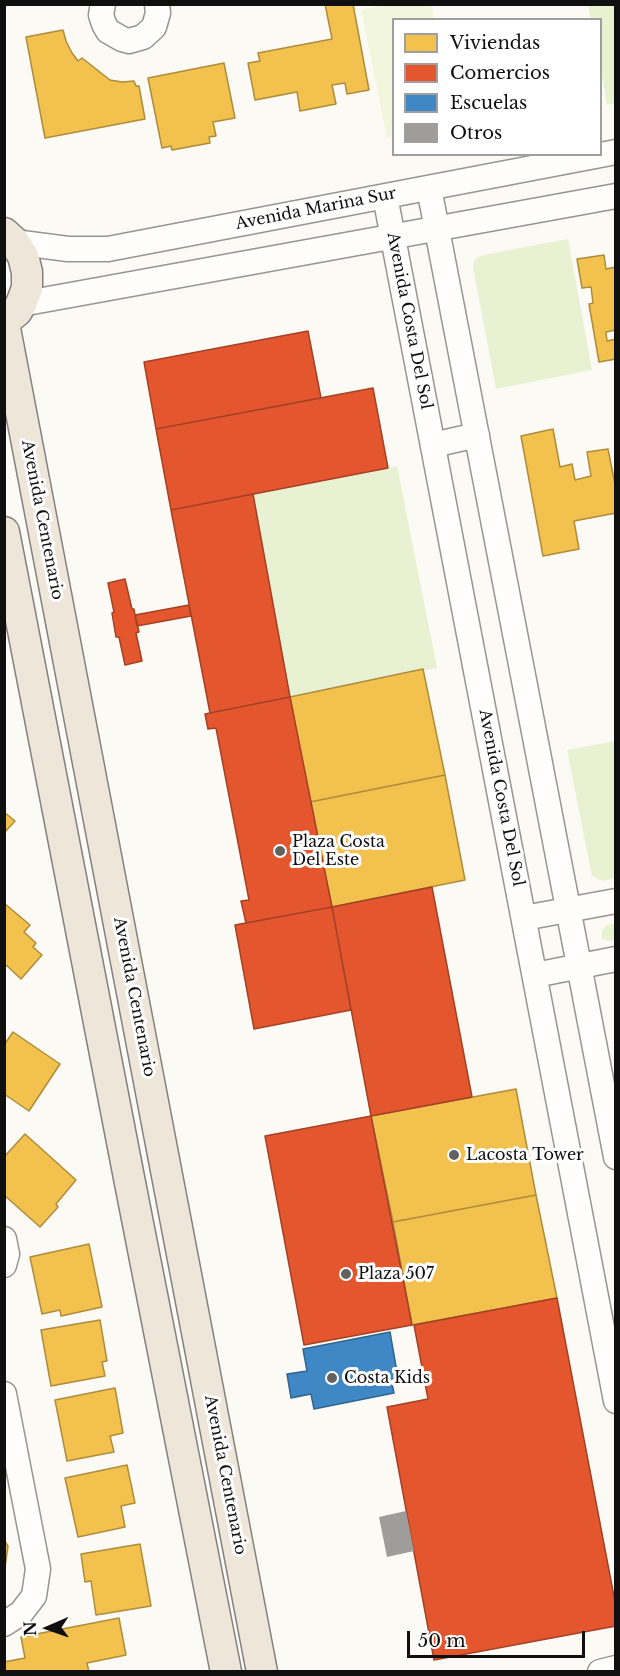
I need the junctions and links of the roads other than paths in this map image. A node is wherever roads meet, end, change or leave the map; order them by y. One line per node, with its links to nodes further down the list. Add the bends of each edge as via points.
1 (103, 4): 2 (street, via 101,15 108,31 129,41 143,37 154,27)
2 (159, 5)
3 (594, 156): 4 (street, Avenida Marina Sur)
4 (429, 188): 5 (street, Avenida Marina Sur); 7 (street)
5 (385, 196): 8 (street, Avenida Marina Sur, via 108,249 68,249); 9 (street, Avenida Costa Del Sol)
6 (615, 196): 7 (street)
7 (437, 229): 9 (street); 11 (street)
8 (9, 237): 10 (main road, via 23,256 27,288)
9 (393, 237): 10 (street); 12 (street, Avenida Costa Del Sol)
10 (8, 320): 14 (main road, Avenida Centenario)
11 (477, 435): 12 (street); 17 (street)
12 (433, 445): 18 (street, Avenida Costa Del Sol)
13 (4, 532): 15 (main road)
14 (64, 635): 15 (main road); 23 (main road, Avenida Centenario)
15 (25, 643): 24 (main road)
16 (615, 901): 17 (street)
17 (568, 910): 18 (street); 20 (street)
18 (524, 918): 21 (street, Avenida Costa Del Sol)
19 (615, 959): 20 (street)
20 (579, 966): 21 (street); 22 (street)
21 (535, 975): 28 (street, Avenida Costa Del Sol)
22 (615, 1158)
23 (169, 1182): 24 (main road); 32 (main road, Avenida Centenario)
24 (131, 1188): 31 (main road)
25 (4, 1239): 26 (street)
26 (4, 1265)
27 (4, 1394): 29 (street, via 38,1569 34,1596 21,1613)
28 (615, 1401)
29 (4, 1624)
30 (615, 1668): 33 (street)
31 (226, 1671)
32 (262, 1671)
33 (600, 1671)

